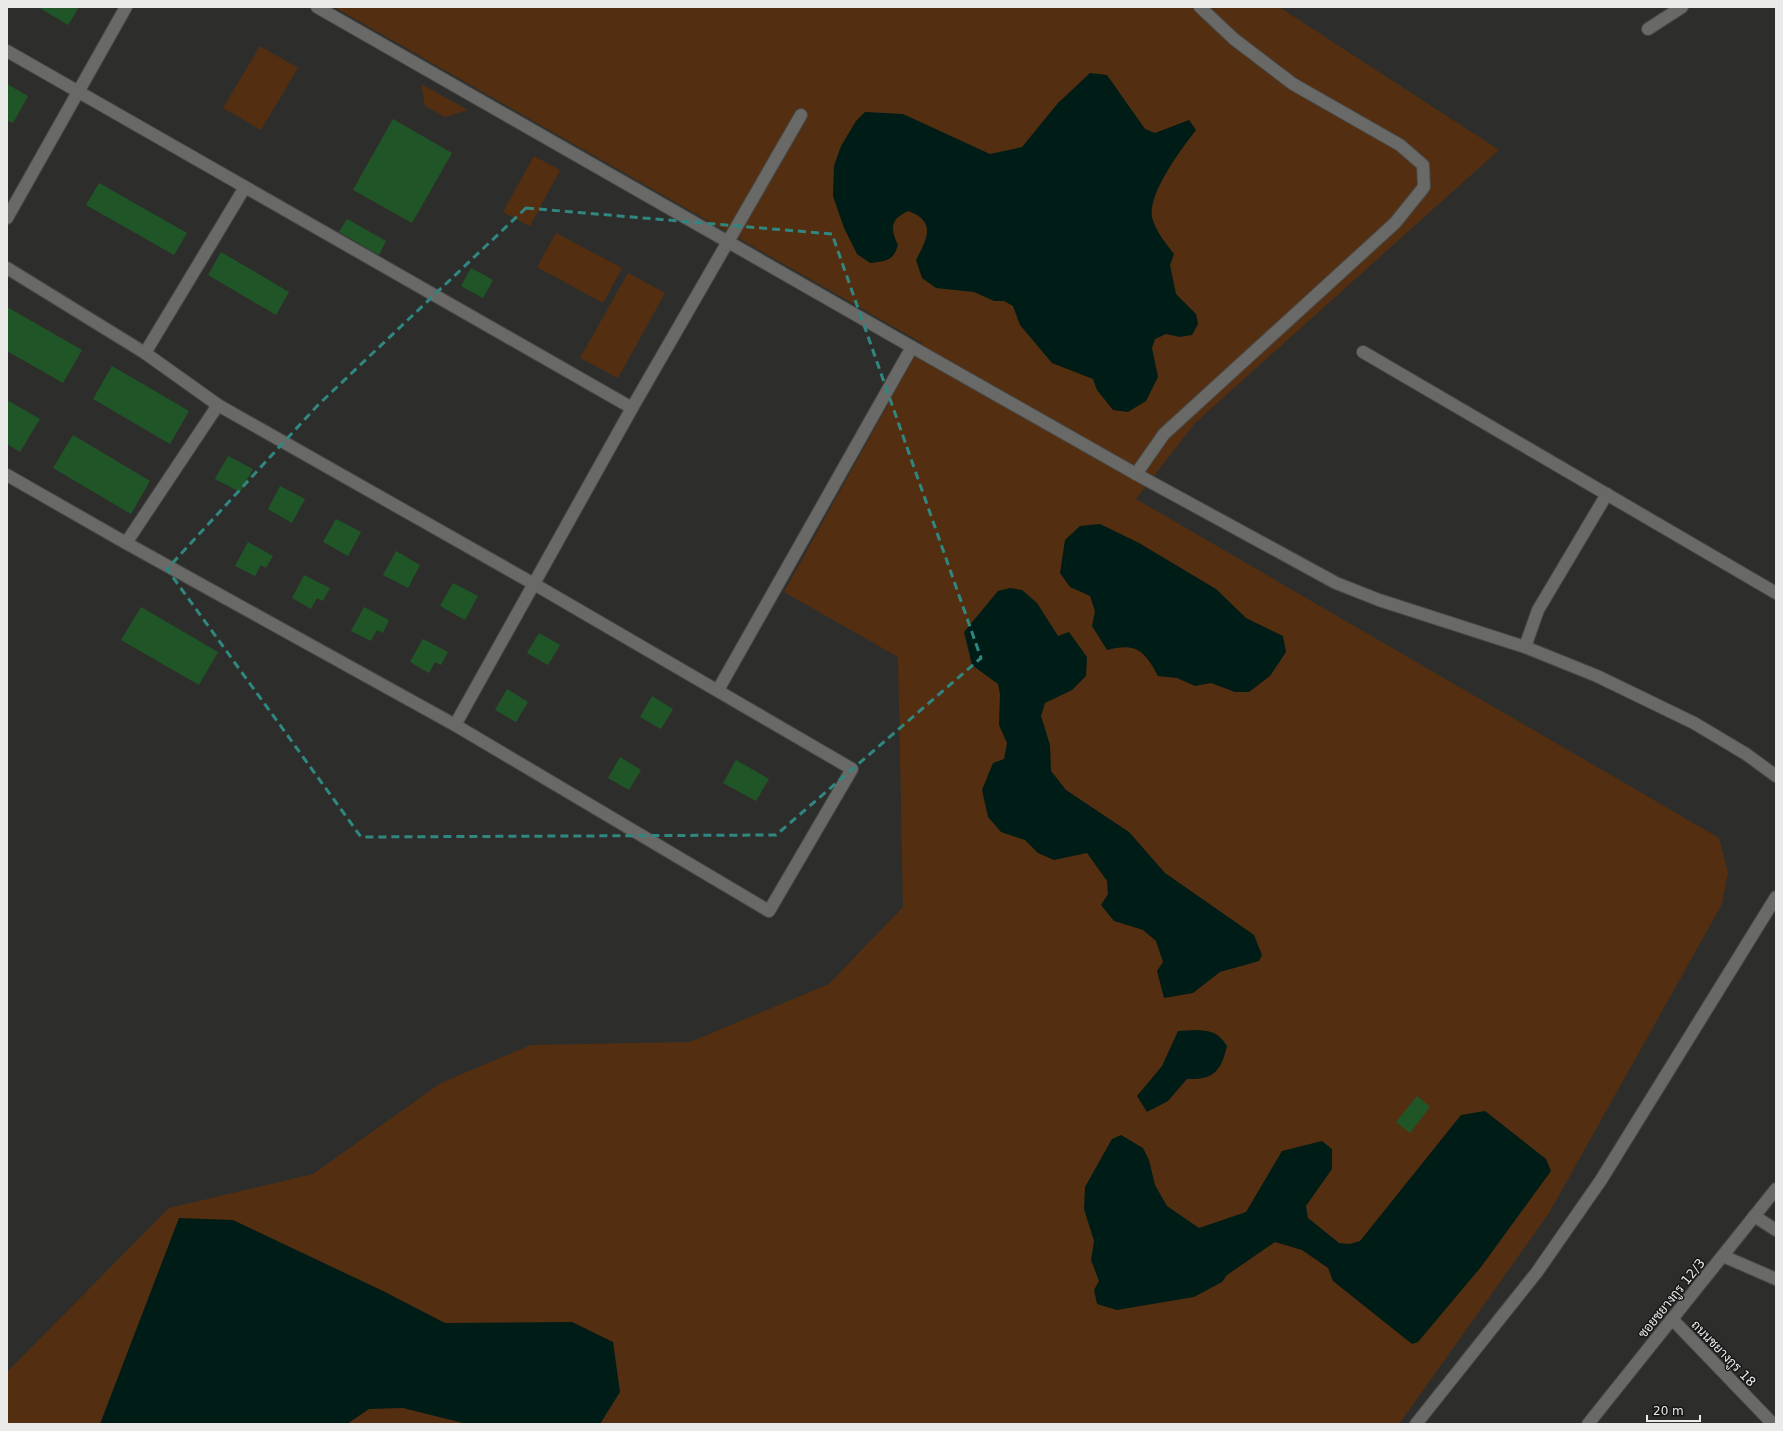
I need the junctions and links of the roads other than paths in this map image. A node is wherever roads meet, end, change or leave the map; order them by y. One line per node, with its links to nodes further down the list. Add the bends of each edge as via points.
1 (126, 7): 7 (street)
2 (317, 7): 11 (street)
3 (1200, 7): 18 (street, via 1234,39 1293,84 1400,145 1423,165 1424,187 1395,223 1164,434)
4 (1682, 7): 5 (street)
5 (1648, 29)
6 (7, 51): 7 (street)
7 (78, 91): 9 (street); 10 (street)
8 (801, 116): 11 (street)
9 (245, 187): 15 (street); 17 (street)
10 (7, 218)
11 (728, 241): 13 (street); 17 (street)
12 (7, 268): 15 (street)
13 (912, 347): 18 (street); 25 (street)
14 (1363, 352): 20 (street)
15 (144, 353): 16 (street)
16 (218, 405): 21 (street); 22 (street)
17 (632, 408): 22 (street)
18 (1136, 474): 24 (street, via 1336,583 1379,600)
19 (7, 475): 21 (street)
20 (1607, 494): 23 (street); 24 (street, via 1538,610)
21 (126, 543): 26 (street)
22 (534, 584): 25 (street); 26 (street)
23 (1776, 593)
24 (1525, 647): 27 (street, via 1596,676 1694,723 1746,754)
25 (718, 690): 26 (street, via 852,769 768,911)
26 (455, 725)
27 (1776, 776)
28 (1776, 897): 35 (street, via 1601,1180 1536,1272)
29 (1776, 1189): 30 (street, ซอยชยางกูร 12/3)
30 (1754, 1216): 31 (street); 32 (street, ซอยชยางกูร 12/3)
31 (1776, 1230)
32 (1722, 1256): 33 (street); 34 (street, ซอยชยางกูร 12/3)
33 (1776, 1279)
34 (1672, 1319): 36 (street, ซอยชยางกูร 12/3); 37 (street, ถนนชยางกูร 18)
35 (1416, 1424)
36 (1588, 1424)
37 (1773, 1424)

